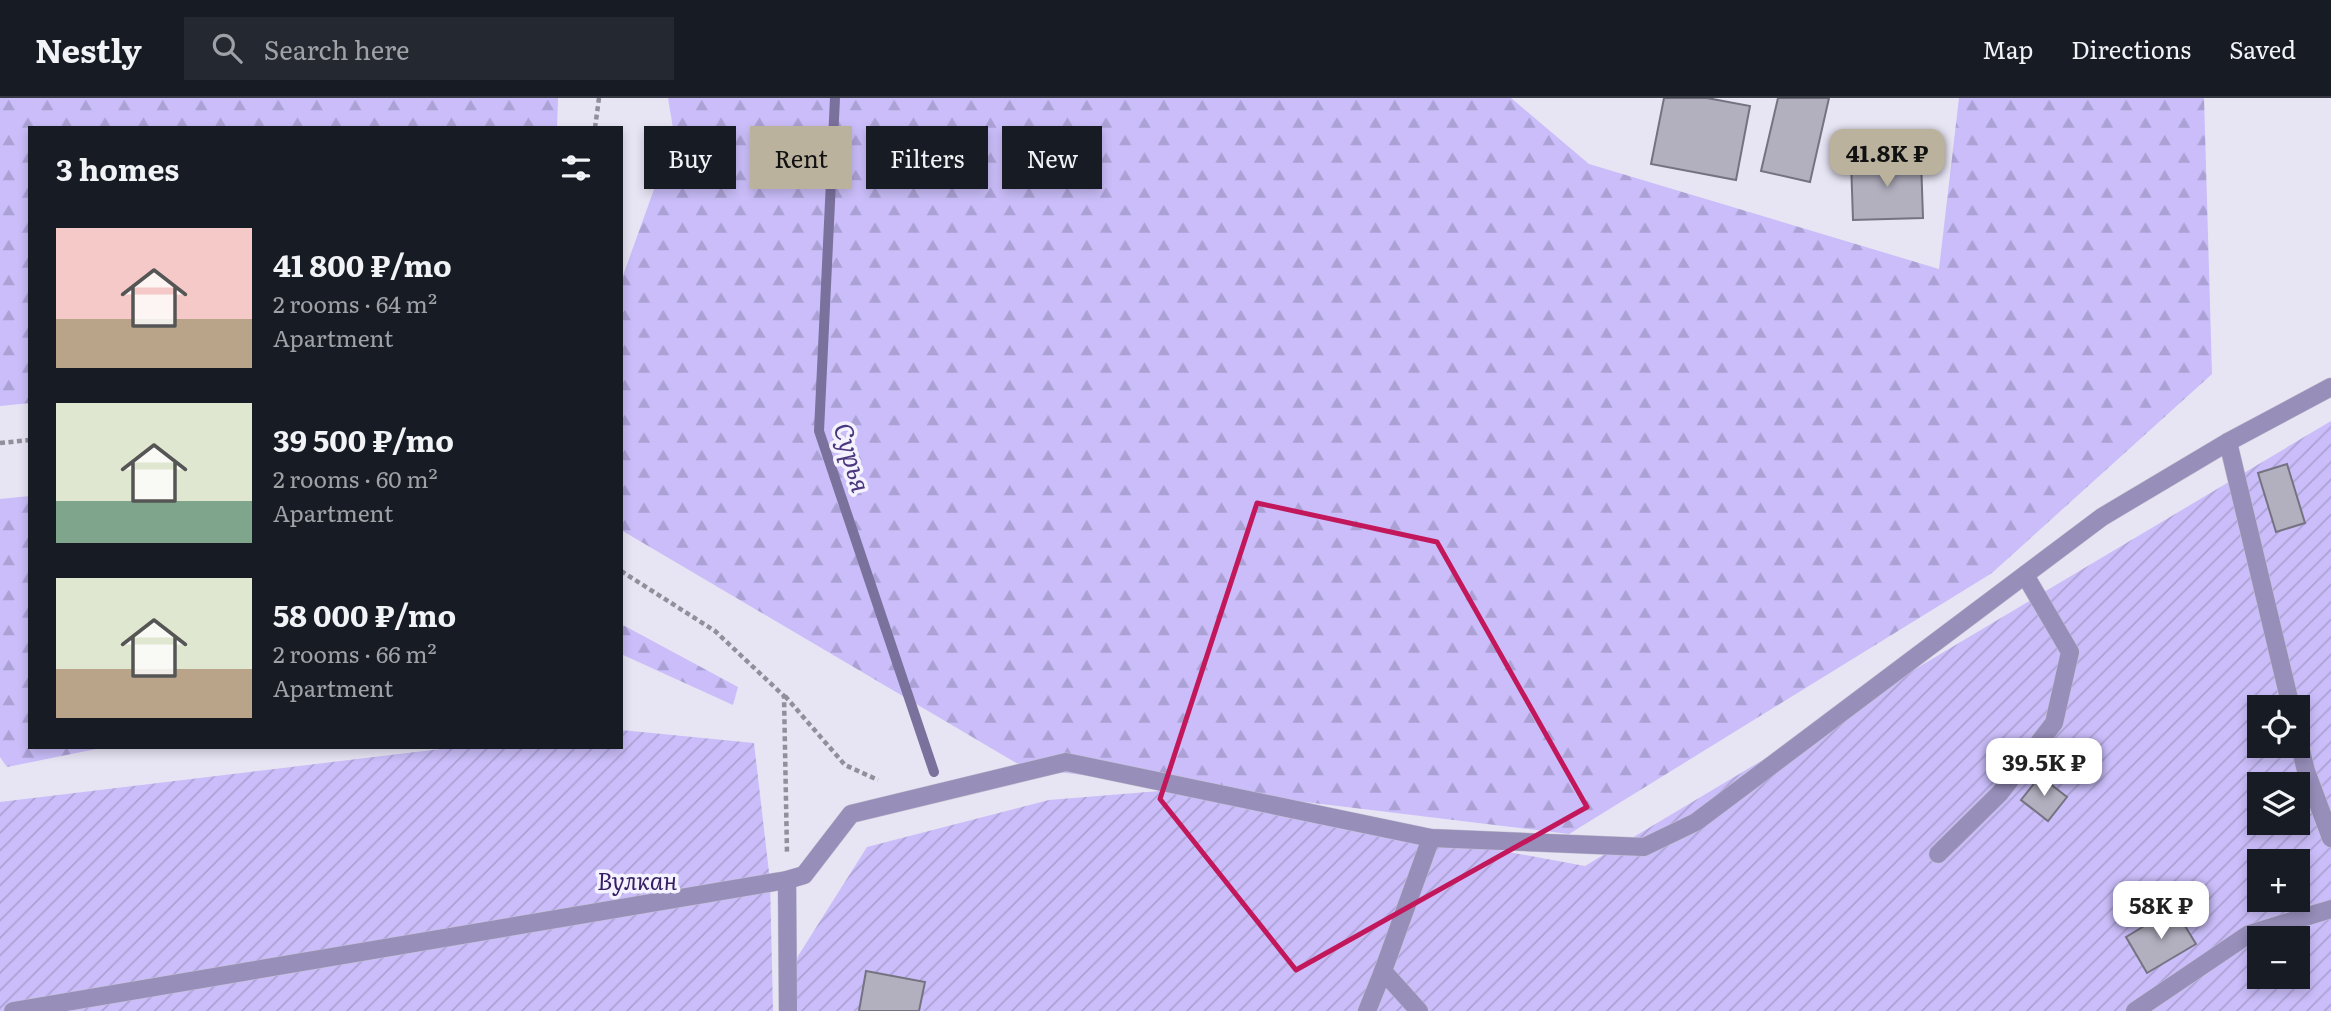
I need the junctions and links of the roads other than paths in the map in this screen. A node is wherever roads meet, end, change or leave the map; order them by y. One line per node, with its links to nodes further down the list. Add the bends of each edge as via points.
1 (2331, 387): 2 (street)
2 (2228, 442): 3 (street, via 2102,517); 4 (street)
3 (2025, 575): 6 (street, via 1696,822 1644,847); 8 (street, via 2070,652 2054,723 2000,793)
4 (2288, 695)
5 (2303, 758): 7 (street)
6 (1432, 838): 9 (street, via 1066,762 851,814 804,875); 11 (street)
7 (2331, 838)
8 (1938, 854)
9 (787, 880): 12 (street); 13 (street)
10 (2331, 909): 16 (street, via 2249,934)
11 (1383, 971): 14 (street); 15 (street)
12 (13, 1011)
13 (789, 1011)
14 (1367, 1011)
15 (1419, 1011)
16 (2135, 1011)

